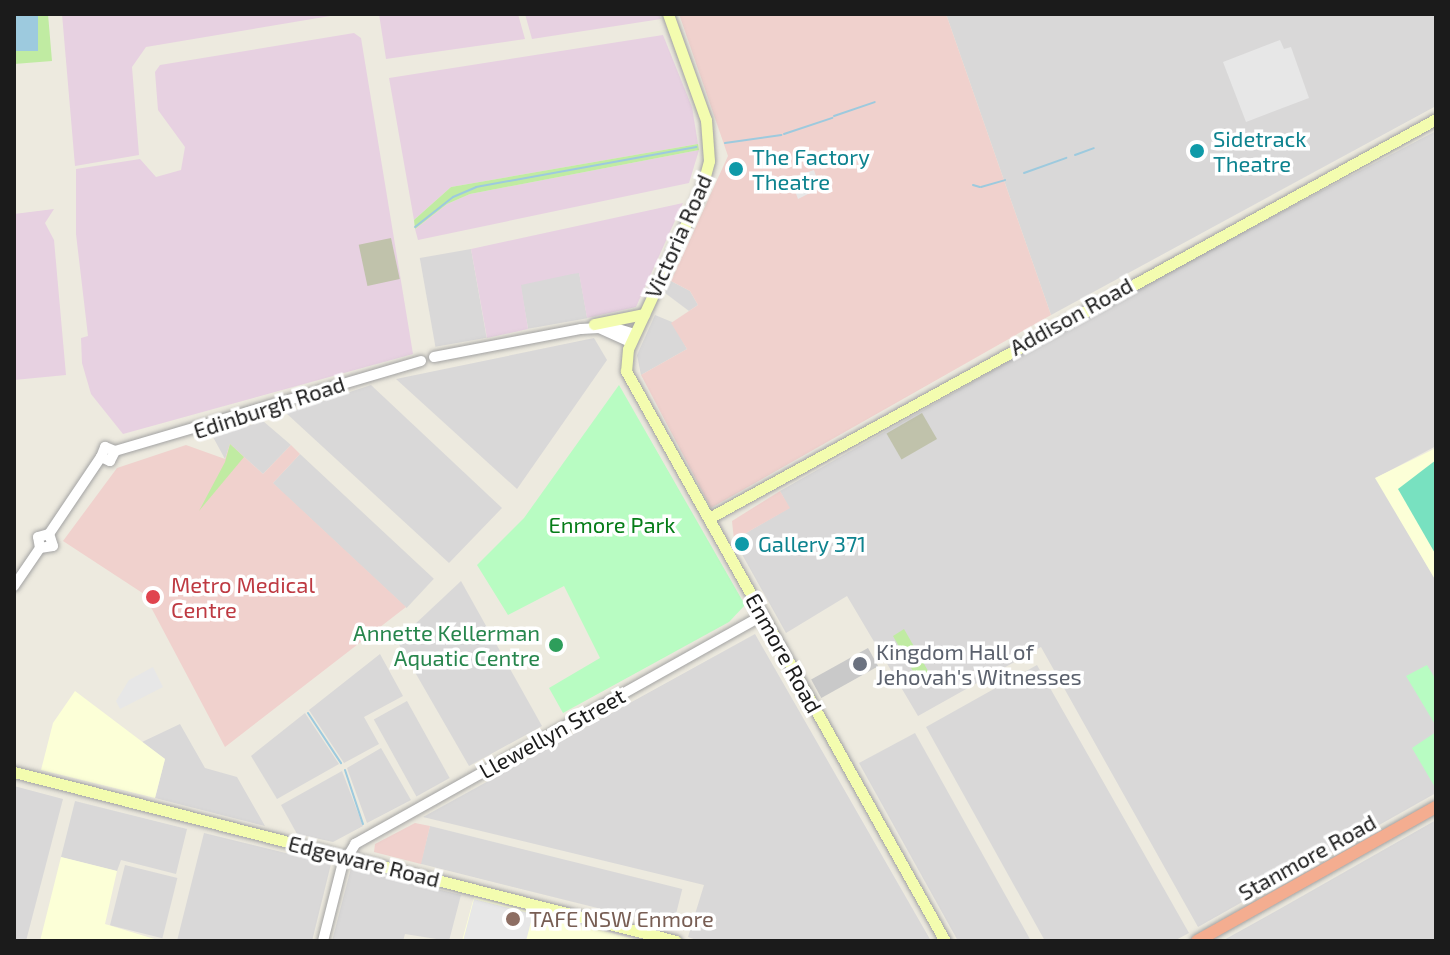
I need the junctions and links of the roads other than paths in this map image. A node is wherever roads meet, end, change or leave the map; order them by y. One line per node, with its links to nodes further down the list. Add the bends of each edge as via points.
1 (668, 14): 3 (main road, Victoria Road, via 706,120 709,161 701,191)
2 (1436, 119): 8 (main road, Addison Road)
3 (644, 314): 4 (main road); 6 (main road, Victoria Road)
4 (594, 324): 5 (street); 6 (street, via 616,325)
5 (581, 329): 6 (street, via 599,328); 11 (street, Edinburgh Road, via 434,357 425,352 421,361 115,451 105,447 49,534 53,546 40,548)
6 (632, 338): 7 (main road, Victoria Road)
7 (625, 365): 9 (main road, Enmore Road)
8 (731, 506): 9 (main road, Addison Road); 10 (main road)
9 (709, 518): 10 (main road, Enmore Road)
10 (720, 539): 12 (main road, Enmore Road)
11 (14, 586)
12 (763, 615): 15 (street, Llewellyn Street, via 355,844); 18 (main road, Enmore Road)
13 (14, 775): 15 (main road, Edgeware Road)
14 (1436, 807): 19 (highway, Stanmore Road)
15 (346, 857): 16 (street); 17 (main road, Edgeware Road)
16 (323, 941)
17 (676, 941)
18 (945, 941)
19 (1197, 941)

